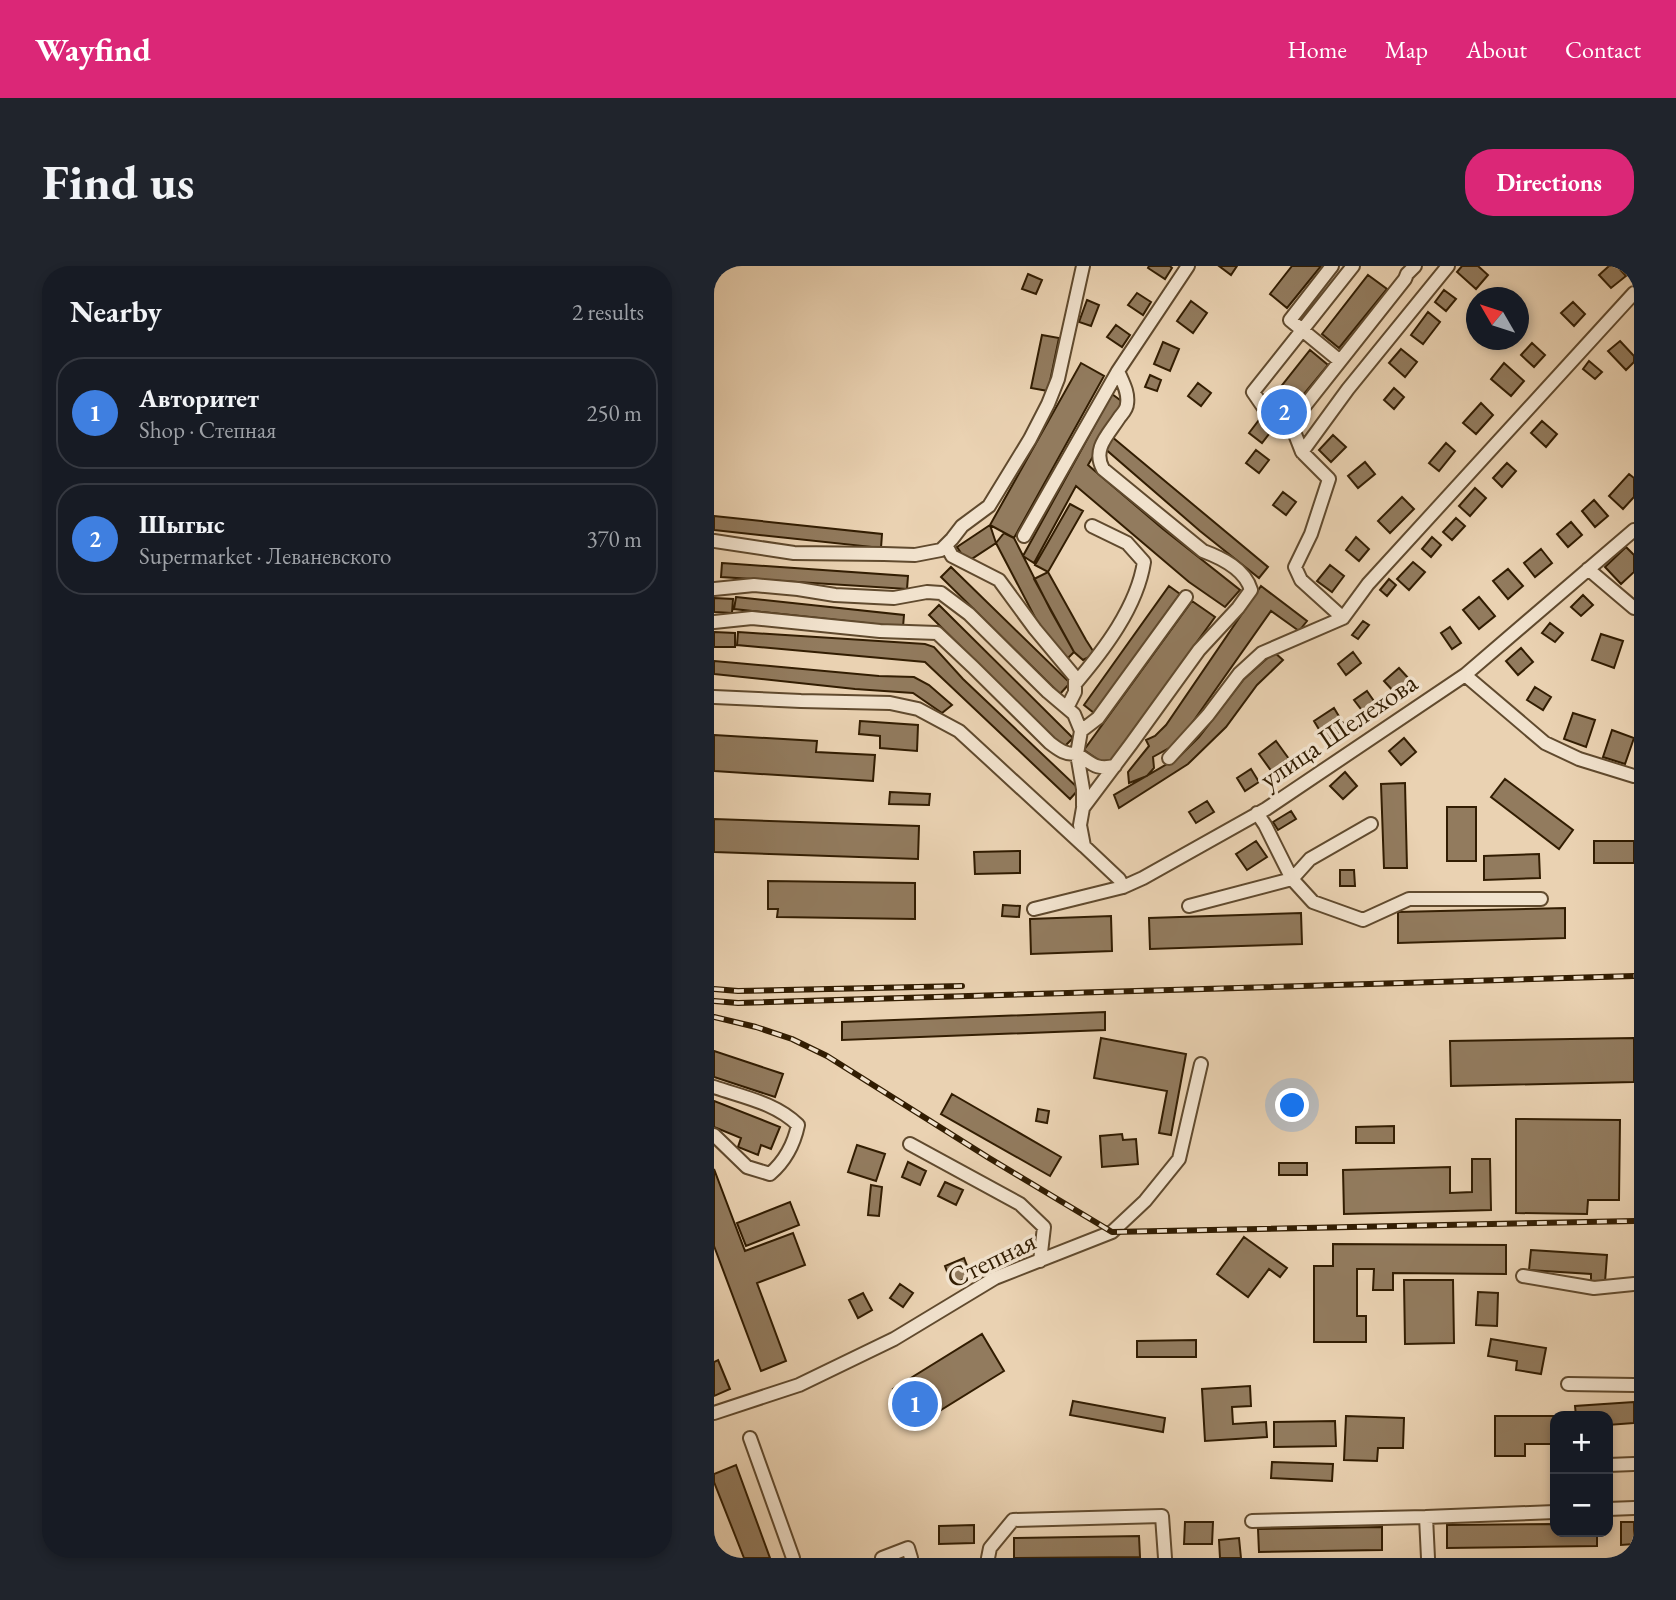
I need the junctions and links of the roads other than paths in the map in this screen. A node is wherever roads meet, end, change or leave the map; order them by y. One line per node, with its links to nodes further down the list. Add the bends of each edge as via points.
1 (1083, 266): 18 (street, via 1058,379 1048,404 989,506)
2 (1188, 266): 11 (street)
3 (1332, 266): 9 (street, via 1290,320)
4 (1353, 266): 9 (street)
5 (1395, 266): 7 (street)
6 (1448, 266): 13 (street)
7 (1411, 270): 10 (street)
8 (1634, 293): 23 (street, via 1368,584)
9 (1302, 330): 10 (street); 12 (street, via 1253,391 1264,408 1288,427)
10 (1340, 361): 12 (street)
11 (1118, 371): 16 (street); 32 (street, via 1128,406 1098,452 1103,469 1203,551 1243,574 1251,590 1199,650)
12 (1291, 424): 13 (street)
13 (1302, 453): 23 (street, via 1329,480 1295,567 1301,580)
14 (1092, 526): 26 (street, via 1127,543 1143,562 1141,579 1123,616)
15 (1634, 530): 19 (street, улица Шелехова)
16 (1024, 537)
17 (714, 541): 18 (street, via 794,553 915,555)
18 (946, 545): 26 (street, via 952,556 999,580)
19 (1588, 569): 22 (street); 25 (street, улица Шелехова)
20 (714, 589): 28 (street, via 754,586 894,598 941,593)
21 (1186, 597): 29 (street, via 1098,718)
22 (1634, 608)
23 (1343, 618): 31 (street, via 1262,653)
24 (714, 622): 30 (street, via 752,618 937,633 1050,743 1060,751)
25 (1465, 675): 33 (street, via 1545,743); 35 (street, улица Шелехова)
26 (1075, 684): 28 (street)
27 (714, 697): 37 (street, via 890,703 918,709 959,731)
28 (1067, 708): 29 (street)
29 (1082, 731): 30 (street)
30 (1077, 754): 32 (street, via 1093,765); 34 (street)
31 (1169, 758)
32 (1115, 766): 34 (street)
33 (1634, 776)
34 (1083, 808): 37 (street)
35 (1257, 813): 38 (street); 39 (street, улица Шелехова)
36 (1371, 824): 38 (street, via 1310,859)
37 (1084, 846): 39 (street)
38 (1292, 879): 40 (street, via 1313,902 1363,920 1409,900); 41 (street)
39 (1123, 887): 42 (street, улица Шелехова)
40 (1541, 899)
41 (1189, 906)
42 (1034, 909)
43 (1201, 1064): 47 (street, Степная, via 1179,1159 1145,1201 1112,1232)
44 (714, 1087): 45 (street, via 778,1110 798,1125 795,1139 770,1174 747,1167)
45 (714, 1135)
46 (910, 1144): 47 (street, via 1020,1204 1044,1227)
47 (1040, 1261): 52 (street, Степная, via 995,1279 894,1339 799,1385)
48 (1523, 1276): 49 (street, via 1594,1287)
49 (1634, 1284)
50 (1568, 1384): 51 (street)
51 (1634, 1384)
52 (714, 1413)
53 (750, 1438): 61 (street)
54 (1634, 1464): 55 (street)
55 (1613, 1465)
56 (1634, 1508): 57 (street)
57 (1613, 1509)
58 (1550, 1512): 59 (street)
59 (1426, 1517): 60 (street); 66 (street)
60 (1252, 1521)
61 (793, 1558)
62 (883, 1558): 63 (street, via 908,1548)
63 (911, 1558)
64 (988, 1558): 65 (street, via 990,1548 1013,1520 1162,1516)
65 (1165, 1558)
66 (1428, 1558)

